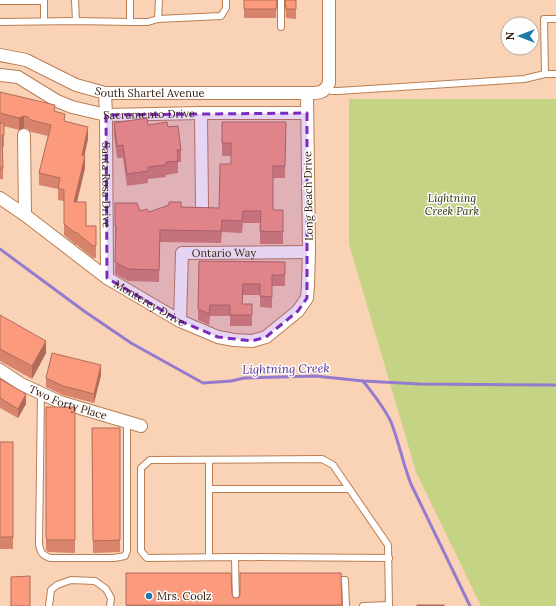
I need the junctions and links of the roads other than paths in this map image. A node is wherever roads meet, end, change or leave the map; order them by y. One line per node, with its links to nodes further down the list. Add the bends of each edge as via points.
1 (44, 0): 8 (lane); 11 (lane)
2 (75, 0): 12 (lane)
3 (130, 0): 14 (lane)
4 (159, 0): 9 (lane)
5 (226, 0): 9 (lane, via 226,8 221,16)
6 (282, 0): 15 (lane)
7 (329, 0): 20 (street, via 329,82)
8 (0, 1)
9 (158, 19): 14 (lane)
10 (556, 19): 17 (lane, via 544,19)
11 (44, 21): 12 (lane); 13 (lane)
12 (76, 21): 14 (lane)
13 (0, 22)
14 (130, 22)
15 (282, 27)
16 (0, 55): 21 (street, South Shartel Avenue, via 26,60 76,85)
17 (545, 74): 18 (lane); 20 (lane, via 524,79 338,91)
18 (556, 74)
19 (0, 75): 25 (street, Sacramento Drive, via 18,77 57,101 72,107)
20 (326, 88): 22 (street, South Shartel Avenue, via 322,92)
21 (105, 93): 22 (street, South Shartel Avenue); 25 (street, Santa Rosa Drive)
22 (306, 93): 24 (street, Long Beach Drive)
23 (201, 113): 24 (street, Sacramento Drive); 25 (street, Sacramento Drive); 28 (street)
24 (307, 113): 30 (street, Long Beach Drive)
25 (106, 115): 31 (street, Santa Rosa Drive)
26 (24, 135): 29 (street)
27 (0, 198): 29 (street, Monterey Drive)
28 (202, 208)
29 (25, 215): 31 (street, Monterey Drive)
30 (309, 252): 32 (street, Long Beach Drive); 33 (street, Ontario Way, via 182,253)
31 (107, 278): 33 (street, Monterey Drive)
32 (307, 298): 33 (street, Monterey Drive, via 298,311 266,337 252,341 218,337)
33 (180, 321)
34 (0, 370): 35 (street, Two Forty Place)
35 (41, 393): 36 (street, Two Forty Place, via 60,402); 36 (lane, via 39,544 43,555 50,558 125,556)
36 (127, 422): 37 (street, Two Forty Place)
37 (141, 426)
38 (209, 460): 39 (lane); 40 (lane, via 322,459 333,465); 42 (lane, via 150,460 141,468 141,551 147,558)
39 (209, 489): 40 (lane); 42 (lane)
40 (350, 489): 43 (lane, via 388,545)
41 (235, 557): 42 (lane); 43 (lane); 45 (lane)
42 (209, 558)
43 (389, 558): 48 (lane)
44 (228, 579): 45 (lane)
45 (236, 579): 46 (lane); 51 (lane)
46 (243, 579)
47 (330, 580): 52 (lane, via 345,580)
48 (389, 605): 53 (lane)
49 (49, 606): 50 (lane, via 51,590 71,580 95,582 106,589 111,598)
50 (110, 606)
51 (236, 606)
52 (346, 606)
53 (363, 606)

